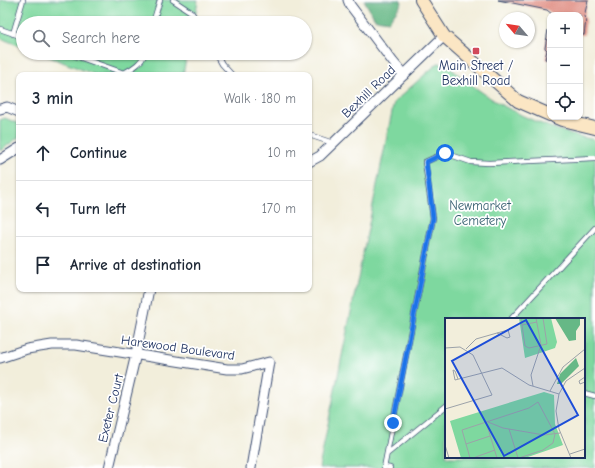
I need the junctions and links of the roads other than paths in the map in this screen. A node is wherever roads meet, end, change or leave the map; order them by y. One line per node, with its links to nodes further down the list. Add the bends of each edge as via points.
1 (23, 0): 6 (lane)
2 (160, 0): 7 (lane)
3 (173, 0): 8 (lane)
4 (348, 0): 20 (street)
5 (422, 0): 13 (main road)
6 (18, 16)
7 (155, 16)
8 (194, 16)
9 (16, 24): 11 (lane)
10 (0, 29): 11 (lane)
11 (13, 34): 12 (lane)
12 (16, 35)
13 (444, 36): 20 (street, Bexhill Road); 23 (main road, via 518,101)
14 (87, 60): 17 (lane)
15 (142, 60): 18 (lane)
16 (220, 60): 19 (lane)
17 (121, 72)
18 (126, 72)
19 (229, 72)
20 (404, 75): 27 (street, Bexhill Road)
21 (0, 109): 22 (street, via 7,107)
22 (16, 111)
23 (547, 114)
24 (562, 120): 25 (main road)
25 (595, 128)
26 (312, 136): 27 (lane)
27 (333, 143): 31 (street, Bexhill Road)
28 (16, 150): 30 (street)
29 (595, 158): 40 (lane, via 489,163 471,162 445,153 426,162 433,218)
30 (0, 160)
31 (312, 160)
32 (595, 228): 34 (lane)
33 (148, 292): 35 (street)
34 (513, 318)
35 (136, 354): 36 (street, Harewood Boulevard, via 76,345 52,345 27,349); 42 (street, Exeter Court); 43 (street, Harewood Boulevard, via 227,369 242,369 269,362)
36 (0, 358)
37 (585, 393): 38 (lane)
38 (595, 396)
39 (445, 407): 40 (lane)
40 (387, 454): 41 (lane)
41 (384, 467): 44 (lane)
42 (108, 468)
43 (251, 468)
44 (390, 468)

